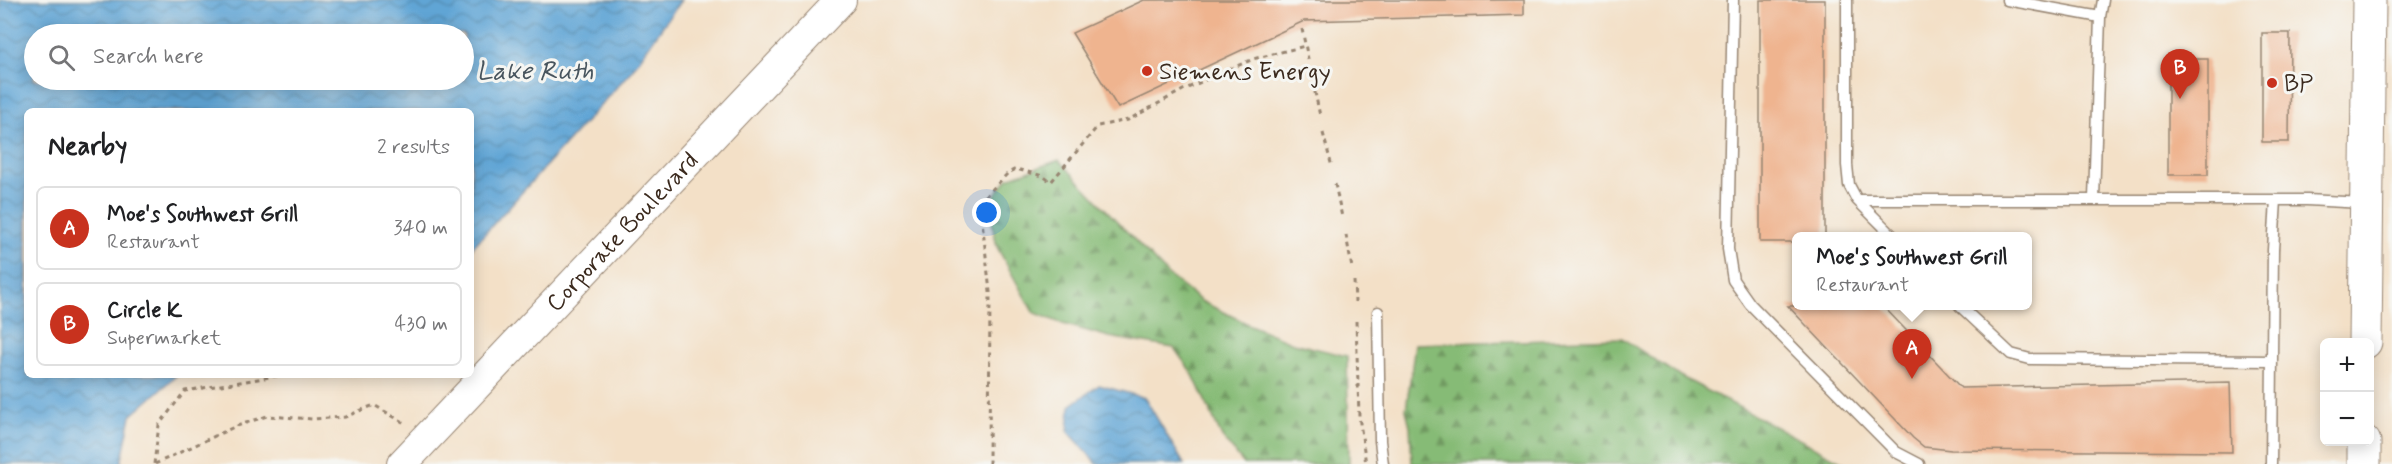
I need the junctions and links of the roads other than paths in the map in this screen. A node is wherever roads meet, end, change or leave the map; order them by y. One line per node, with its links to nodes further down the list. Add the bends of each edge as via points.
1 (841, 0): 18 (street, Corporate Boulevard)
2 (1733, 0): 20 (lane, via 1728,249 1733,280 1750,304 1896,452)
3 (1847, 0): 9 (lane, via 1847,165 1849,185)
4 (2007, 0): 7 (lane)
5 (2103, 0): 7 (lane)
6 (2369, 0): 11 (main road)
7 (2100, 17): 8 (lane)
8 (2094, 199): 9 (lane); 10 (lane)
9 (1857, 200): 12 (lane)
10 (2276, 200): 11 (lane); 16 (lane)
11 (2367, 204): 15 (main road)
12 (1888, 232)
13 (1964, 310): 16 (lane, via 2011,354 2030,359)
14 (1378, 312): 19 (lane)
15 (2365, 338)
16 (2272, 362): 21 (lane)
17 (2364, 446): 22 (main road)
18 (402, 464)
19 (1383, 464)
20 (1919, 464)
21 (2271, 464)
22 (2364, 464)

